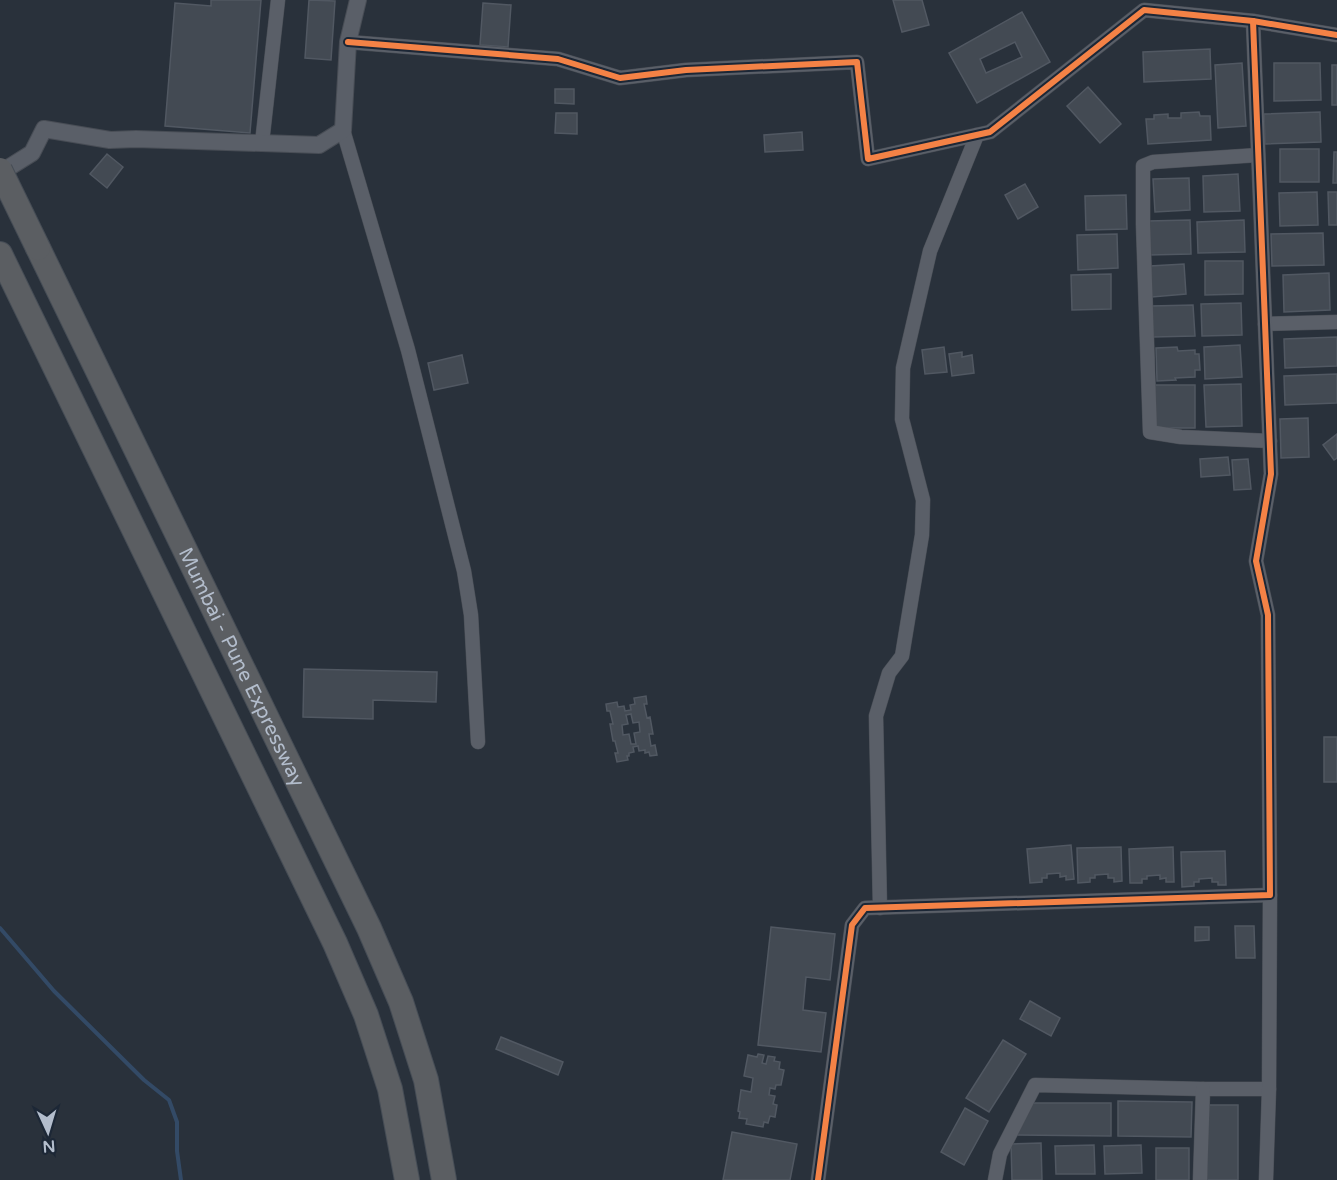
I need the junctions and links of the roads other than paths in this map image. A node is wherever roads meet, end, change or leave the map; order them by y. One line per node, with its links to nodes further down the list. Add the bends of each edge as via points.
1 (278, 0): 8 (street)
2 (358, 0): 5 (street)
3 (1253, 21): 4 (street); 7 (street, via 1144,10 990,132); 9 (street)
4 (1337, 35)
5 (348, 42): 6 (street); 7 (street, via 558,59 620,78 686,70 857,62 868,159)
6 (343, 130): 8 (street, via 319,145); 15 (street, via 408,350 464,571 471,615)
7 (977, 135): 17 (street, via 930,251 903,368 902,418 923,500 922,535 902,656 889,673 876,716)
8 (262, 143): 10 (street, via 110,140 44,129 32,153)
9 (1258, 154): 13 (street); 14 (street, via 1143,166 1149,432)
10 (0, 172): 21 (highway, Mumbai - Pune Expressway, bridge, via 369,928 401,1002 426,1080)
11 (2, 258): 20 (highway, Mumbai - Pune Expressway, via 335,943 366,1015 390,1089)
12 (1337, 322): 13 (street)
13 (1265, 324): 14 (street)
14 (1270, 441): 16 (street, via 1271,474 1256,561 1268,615)
15 (478, 742)
16 (1270, 895): 17 (street); 19 (street)
17 (880, 908): 22 (street, via 865,909 852,925)
18 (1203, 1089): 19 (street); 23 (street, via 1035,1085 1000,1154); 24 (street)
19 (1269, 1089): 25 (street)
20 (407, 1180)
21 (444, 1180)
22 (818, 1180)
23 (995, 1180)
24 (1200, 1180)
25 (1266, 1180)

